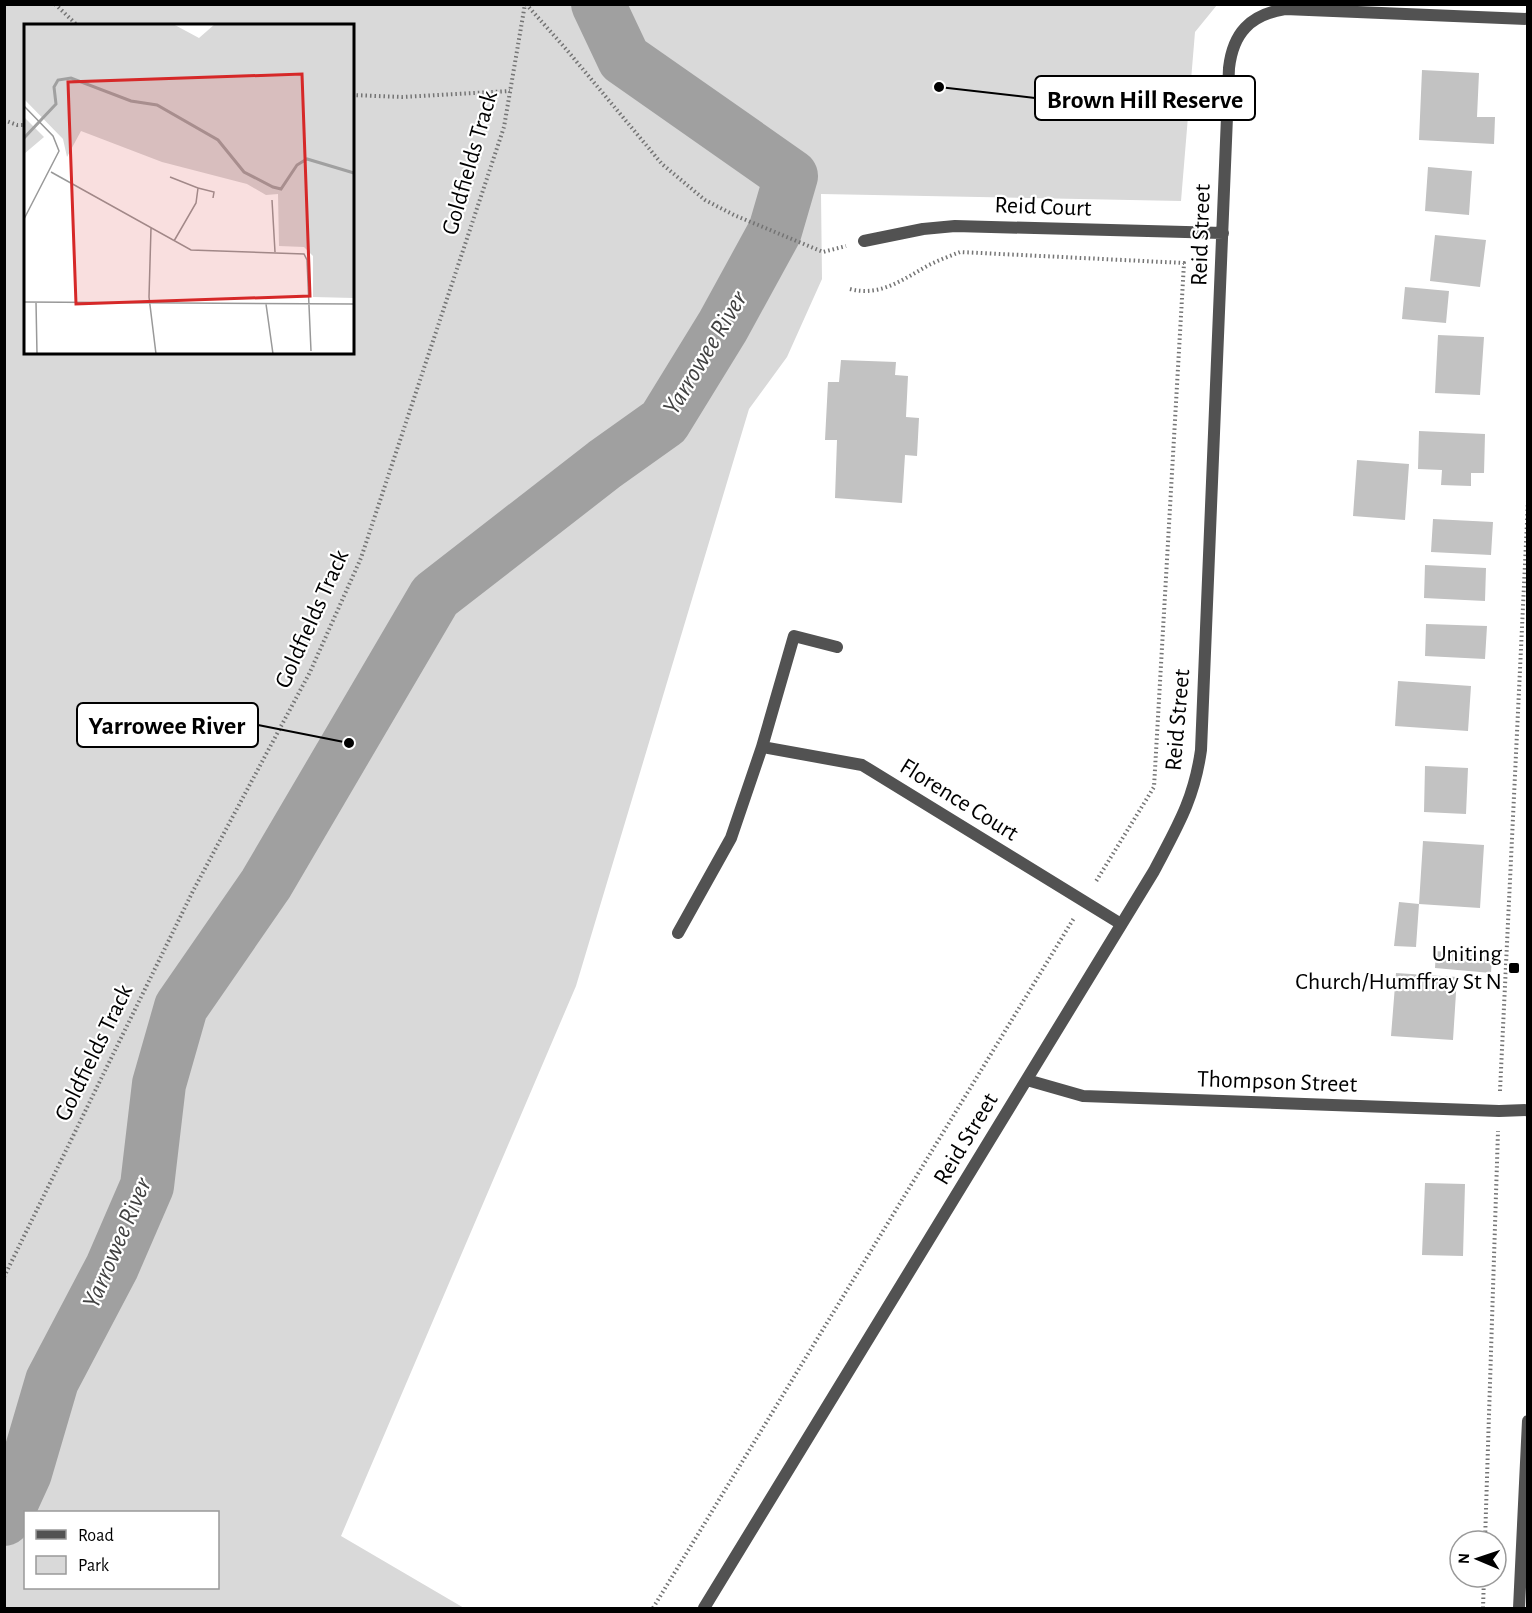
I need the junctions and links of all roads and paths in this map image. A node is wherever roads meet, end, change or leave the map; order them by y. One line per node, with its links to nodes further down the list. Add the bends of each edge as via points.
1 (55, 4): 4 (path)
2 (525, 4): 5 (path, Goldfields Track); 10 (path, via 662,164 705,200 823,252)
3 (1527, 19): 9 (street, Reid Street, via 1297,9 1258,17 1239,33 1230,60)
4 (76, 24)
5 (510, 91): 6 (path, via 402,97); 19 (path, Goldfields Track, via 504,127 361,558 310,672 193,891)
6 (354, 95)
7 (4, 120): 8 (path)
8 (24, 125)
9 (1223, 233): 10 (street, Reid Court, via 955,226); 14 (street, Reid Street, via 1197,773 1178,825)
10 (864, 241)
11 (1527, 501): 18 (path)
12 (837, 647): 13 (street, via 794,636)
13 (762, 747): 14 (street, Florence Court, via 862,765); 15 (street, via 734,833)
14 (1121, 924): 16 (street, Reid Street)
15 (678, 933)
16 (1027, 1080): 18 (street, Thompson Street, via 1083,1096); 23 (street, Reid Street)
17 (1527, 1110): 18 (street, Thompson Street)
18 (1499, 1111): 21 (path)
19 (4, 1277)
20 (1527, 1421): 25 (street)
21 (1485, 1529)
22 (1484, 1589): 24 (path)
23 (704, 1608)
24 (1483, 1608)
25 (1519, 1608)

